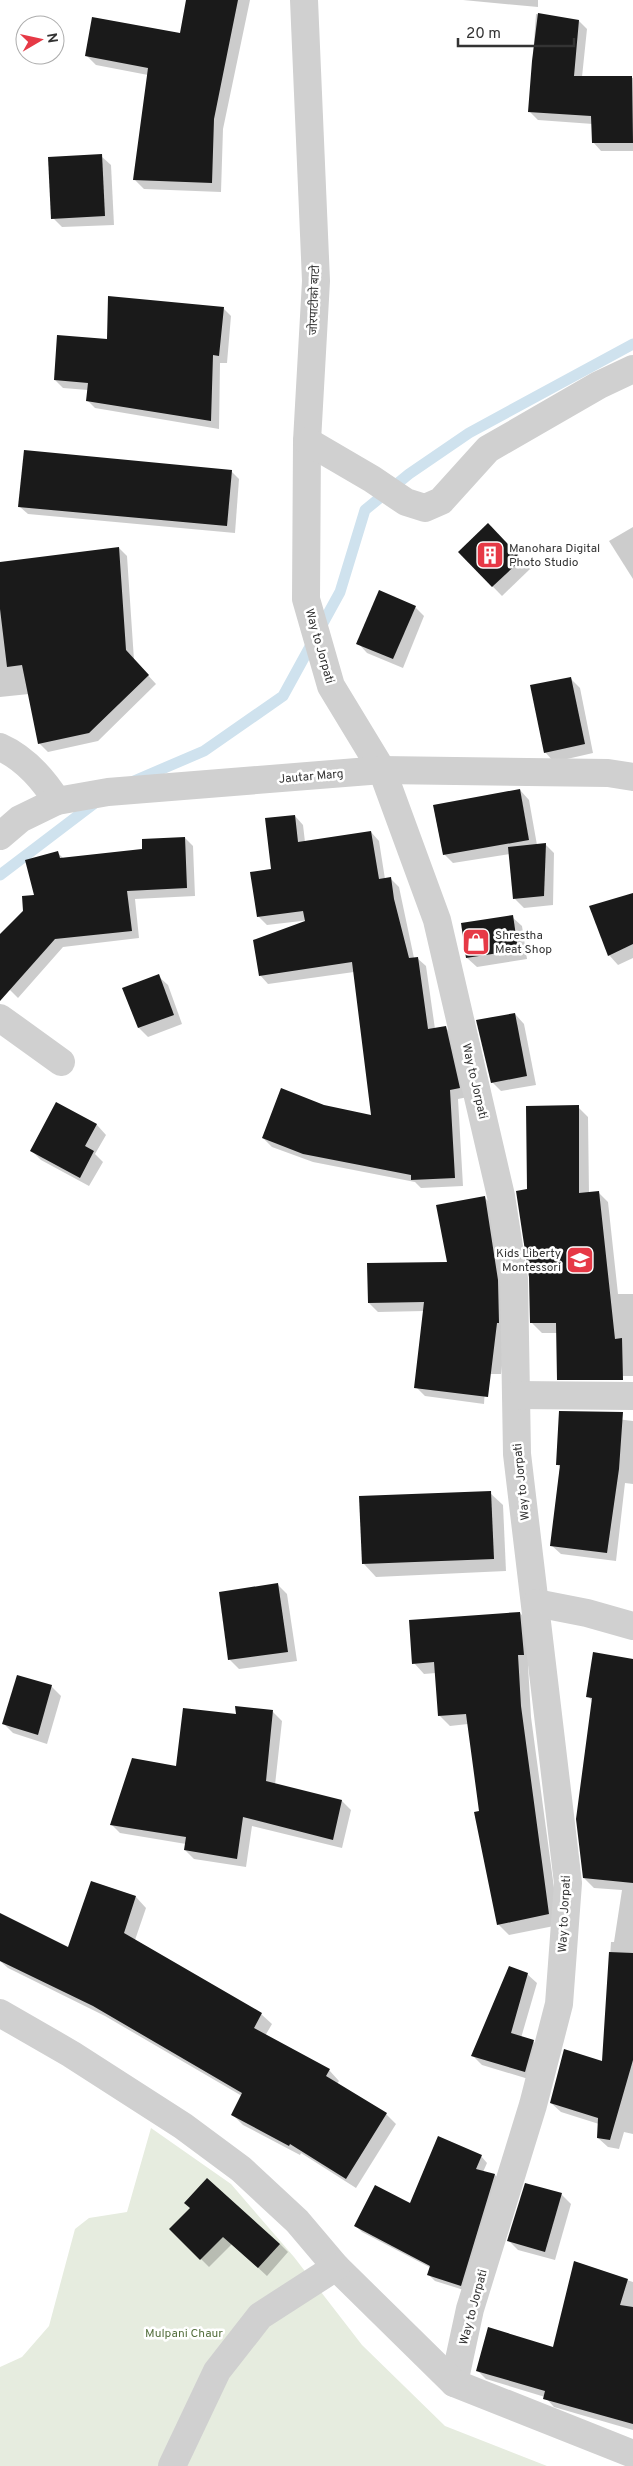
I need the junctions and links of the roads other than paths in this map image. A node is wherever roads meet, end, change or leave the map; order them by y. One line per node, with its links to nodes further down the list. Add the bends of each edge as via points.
1 (304, 0): 3 (street, जोरपाटीको बाटो, via 316,281)
2 (633, 369): 3 (street, via 488,449 441,501 425,508 406,502)
3 (307, 440): 4 (street, जोरपाटीको बाटो)
4 (306, 599): 6 (street, Way to Jorpati, via 331,686)
5 (0, 747): 8 (street, via 13,753 44,781)
6 (382, 770): 7 (street, Jautar Marg, via 608,773); 8 (street, Jautar Marg, via 108,792); 12 (street, Way to Jorpati, via 437,920 501,1196 514,1279)
7 (633, 777)
8 (56, 801): 9 (street, Jautar Marg, via 20,819)
9 (0, 836)
10 (0, 1018): 11 (street)
11 (61, 1062)
12 (516, 1395): 13 (street); 14 (street, Way to Jorpati, via 517,1454)
13 (633, 1396)
14 (536, 1603): 15 (street); 18 (street, Way to Jorpati, via 568,1883 559,2004 533,2105 470,2309)
15 (633, 1626)
16 (0, 2013): 17 (street, via 183,2126 241,2169 297,2221)
17 (336, 2266): 18 (street); 20 (street, via 260,2316 217,2371)
18 (454, 2383): 19 (street)
19 (633, 2454)
20 (172, 2466)

